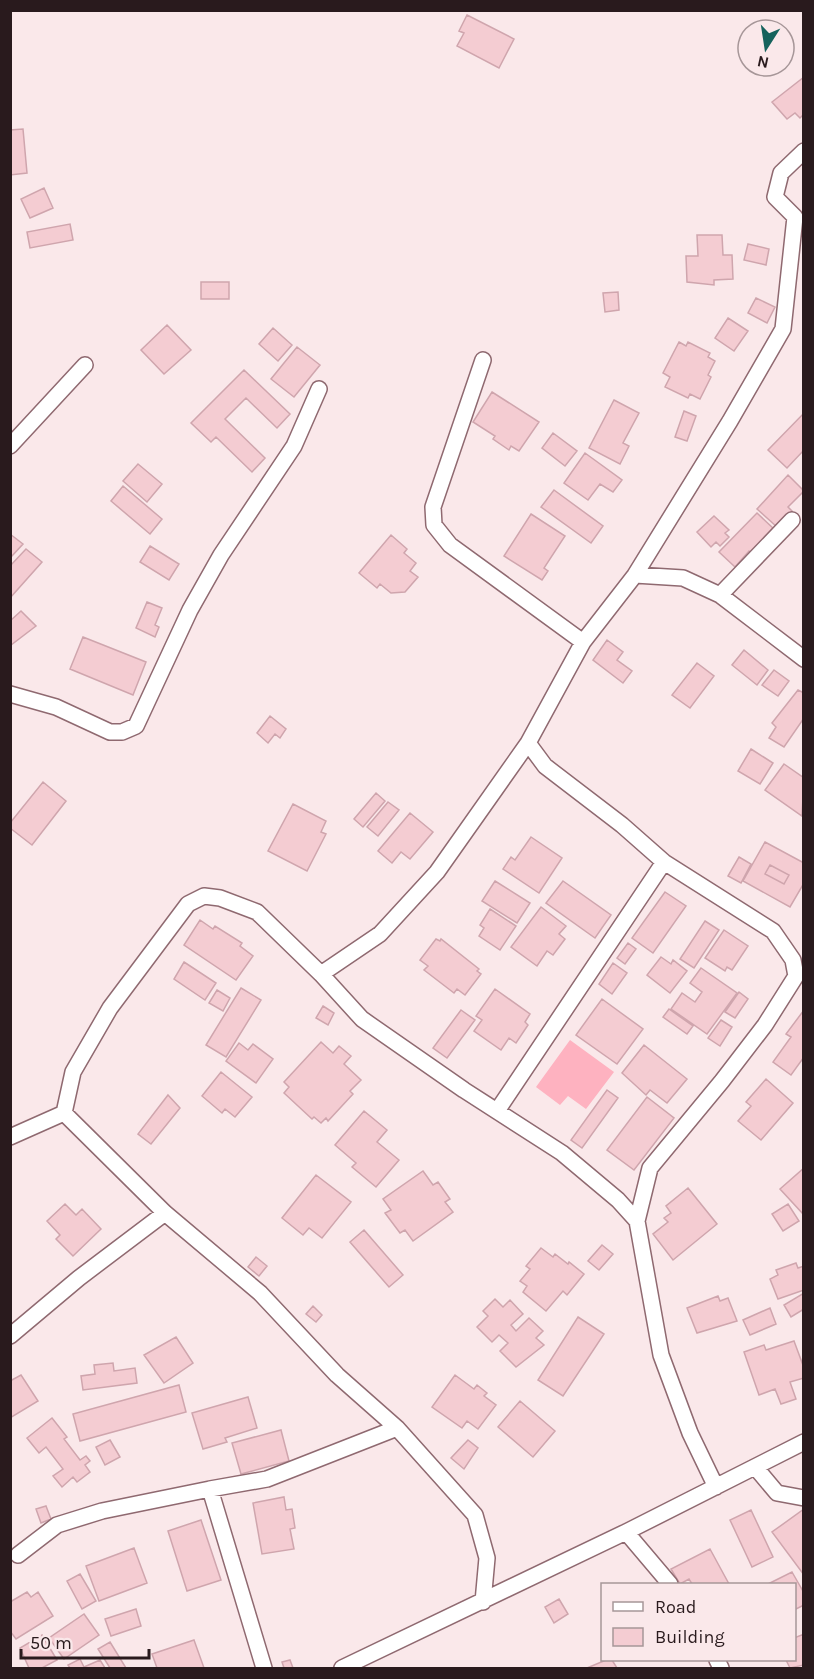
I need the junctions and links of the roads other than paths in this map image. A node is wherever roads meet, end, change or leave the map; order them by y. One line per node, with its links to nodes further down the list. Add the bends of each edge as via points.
1 (804, 151): 7 (street, via 781,173 775,197 795,217 783,329)
2 (483, 360): 9 (street, via 433,507 434,525 450,546)
3 (85, 365): 5 (street)
4 (319, 388): 11 (street, via 294,446 195,601 136,726 110,732 56,707)
5 (10, 446)
6 (792, 520): 8 (street)
7 (634, 575): 8 (street, via 683,578); 9 (street)
8 (720, 595): 10 (street)
9 (583, 642): 12 (street)
10 (804, 659)
11 (10, 694)
12 (528, 742): 13 (street, via 545,766); 14 (street, via 438,872 380,934)
13 (664, 862): 15 (street); 19 (street, via 773,931 793,960 796,976 765,1025 650,1168)
14 (321, 974): 15 (street, via 362,1019); 16 (street, via 257,912 204,896 188,904 110,1008 73,1072)
15 (497, 1111): 19 (street, via 562,1153)
16 (64, 1113): 17 (street); 18 (street)
17 (10, 1137)
18 (165, 1213): 20 (street); 21 (street, via 260,1293 337,1375)
19 (637, 1221): 24 (street, via 661,1355 690,1433)
20 (10, 1335)
21 (397, 1428): 25 (street, via 267,1479); 30 (street, via 475,1515 486,1558)
22 (804, 1442): 23 (street)
23 (756, 1468): 24 (street); 26 (street, via 777,1493)
24 (716, 1487): 27 (street)
25 (210, 1490): 28 (street, via 102,1511 57,1525); 31 (street)
26 (804, 1498)
27 (626, 1532): 29 (street); 30 (street)
28 (18, 1555)
29 (669, 1583)
30 (483, 1602): 32 (street)
31 (264, 1668)
32 (342, 1668)

